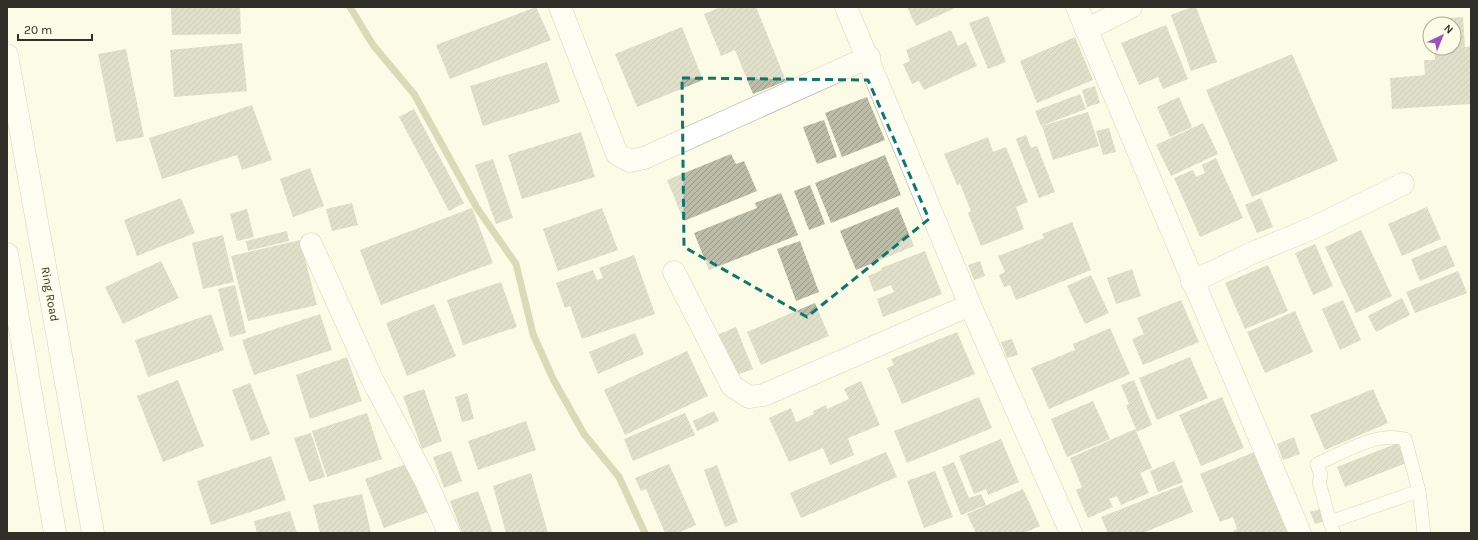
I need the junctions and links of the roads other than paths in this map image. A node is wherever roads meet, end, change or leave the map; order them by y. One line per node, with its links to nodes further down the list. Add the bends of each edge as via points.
1 (560, 7): 7 (street, via 617,154 630,161 644,158)
2 (846, 7): 7 (street)
3 (1077, 7): 5 (street)
4 (1131, 7): 5 (street)
5 (1086, 30): 12 (street)
6 (7, 55): 17 (street, Ring Road)
7 (868, 57): 13 (street)
8 (1403, 184): 12 (street)
9 (311, 244): 18 (street, via 372,379 426,482)
10 (7, 254): 16 (street)
11 (674, 272): 13 (street, via 732,386 749,397 764,395)
12 (1192, 282): 20 (street)
13 (970, 305): 19 (street)
14 (1419, 491): 15 (lane); 15 (lane, via 1405,439 1392,436 1378,438 1317,464 1321,476 1319,482); 21 (lane)
15 (1332, 528)
16 (55, 533)
17 (93, 533)
18 (449, 533)
19 (1071, 533)
20 (1300, 533)
21 (1424, 533)

